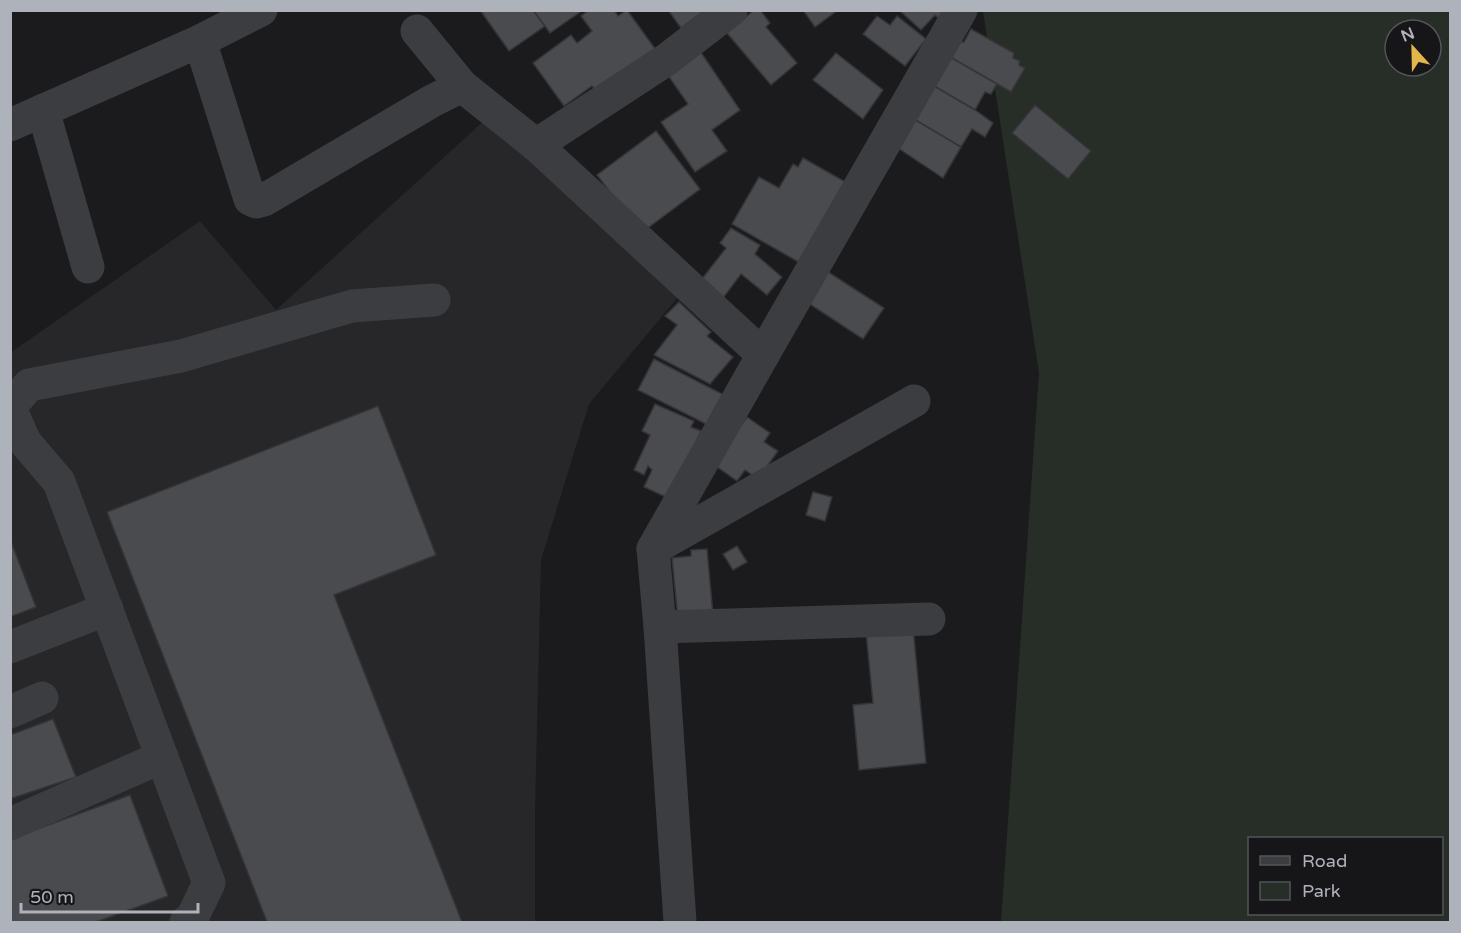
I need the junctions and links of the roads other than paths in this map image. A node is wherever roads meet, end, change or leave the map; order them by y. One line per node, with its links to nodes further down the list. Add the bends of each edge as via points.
1 (261, 10): 5 (street)
2 (731, 10): 9 (street, via 666,60)
3 (961, 10): 12 (street)
4 (417, 31): 6 (street)
5 (200, 41): 6 (street, via 250,199 256,202); 7 (street)
6 (462, 86): 9 (street)
7 (43, 110): 8 (street); 10 (street)
8 (10, 125)
9 (536, 145): 12 (street)
10 (88, 267)
11 (434, 300): 14 (street, via 352,306 181,356 29,385)
12 (763, 355): 15 (street)
13 (914, 401): 15 (street)
14 (10, 407): 16 (street, via 25,442 59,482)
15 (653, 549): 18 (street)
16 (107, 609): 19 (street); 22 (street)
17 (929, 619): 18 (street)
18 (660, 627): 25 (street)
19 (10, 647)
20 (42, 698): 21 (street)
21 (10, 712)
22 (162, 757): 23 (street); 24 (street, via 209,883)
23 (10, 824)
24 (193, 922)
25 (680, 922)

